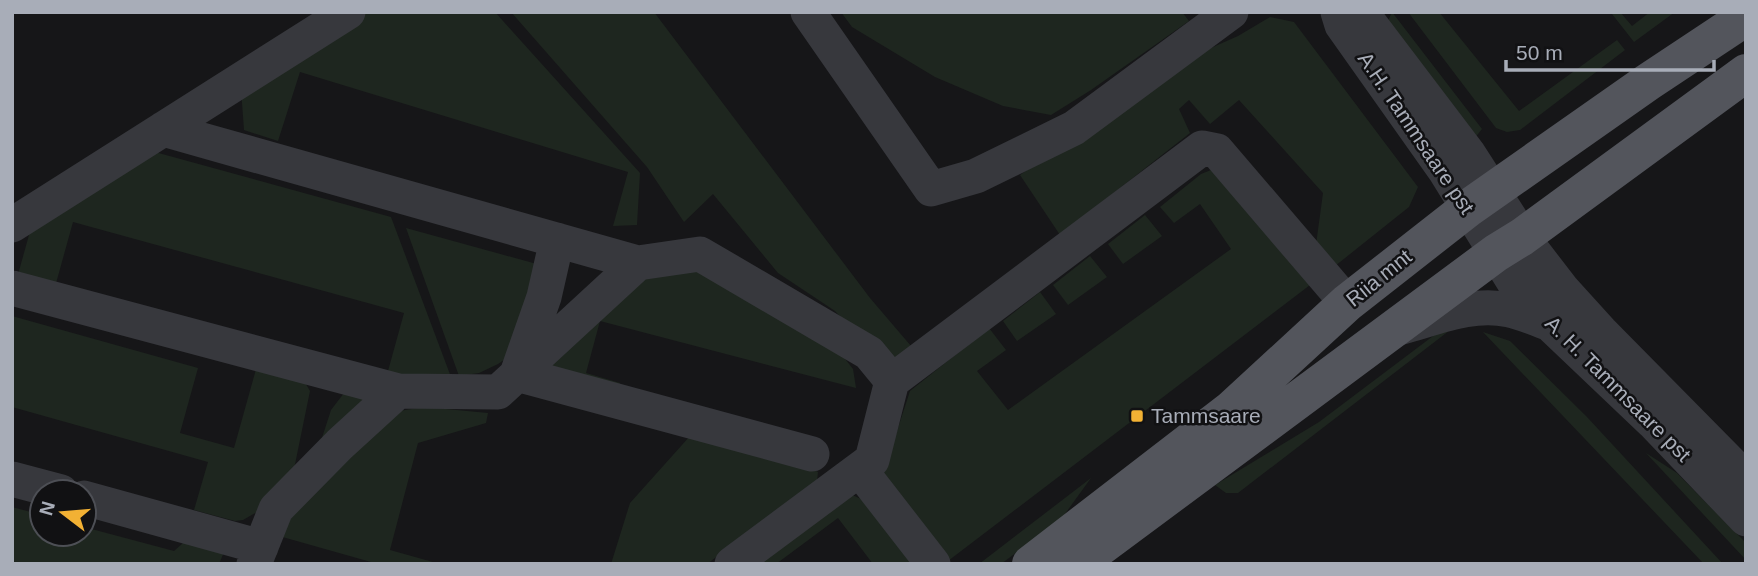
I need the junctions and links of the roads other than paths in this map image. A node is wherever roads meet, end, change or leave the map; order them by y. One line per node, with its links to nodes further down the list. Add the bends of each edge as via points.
1 (348, 12): 7 (street)
2 (808, 12): 3 (street, via 931,189 975,176 1074,128)
3 (1231, 12)
4 (1349, 15): 8 (street, A.H. Tammsaare pst, via 1446,172)
5 (1746, 17): 8 (main road, Riia mnt)
6 (1746, 73): 11 (main road)
7 (163, 129): 9 (street); 10 (street)
8 (1480, 200): 11 (street, A.H. Tammsaare pst); 14 (main road, Riia mnt)
9 (12, 225)
10 (557, 240): 12 (street); 17 (street, via 544,297)
11 (1509, 245): 15 (street, A. H. Tammsaare pst, via 1514,282); 16 (main road); 21 (street, A. H. Tammsaare pst, via 1562,289 1595,326)
12 (638, 263): 17 (street); 18 (street, via 699,254 869,353)
13 (12, 288): 19 (street)
14 (1347, 303): 18 (street, via 1217,151 1202,148); 28 (main road, Riia mnt, via 1232,409)
15 (1550, 324): 16 (street, via 1487,307); 24 (street, A. H. Tammsaare pst)
16 (1395, 329): 29 (main road)
17 (517, 374): 19 (street, via 498,392); 20 (street)
18 (892, 381): 22 (street, via 872,460)
19 (398, 391): 25 (street, via 276,509)
20 (812, 454)
21 (1738, 457)
22 (860, 470): 26 (street); 27 (street)
23 (98, 503): 25 (street)
24 (1746, 519)
25 (257, 555)
26 (732, 564)
27 (933, 564)
28 (1031, 564)
29 (1077, 564)

